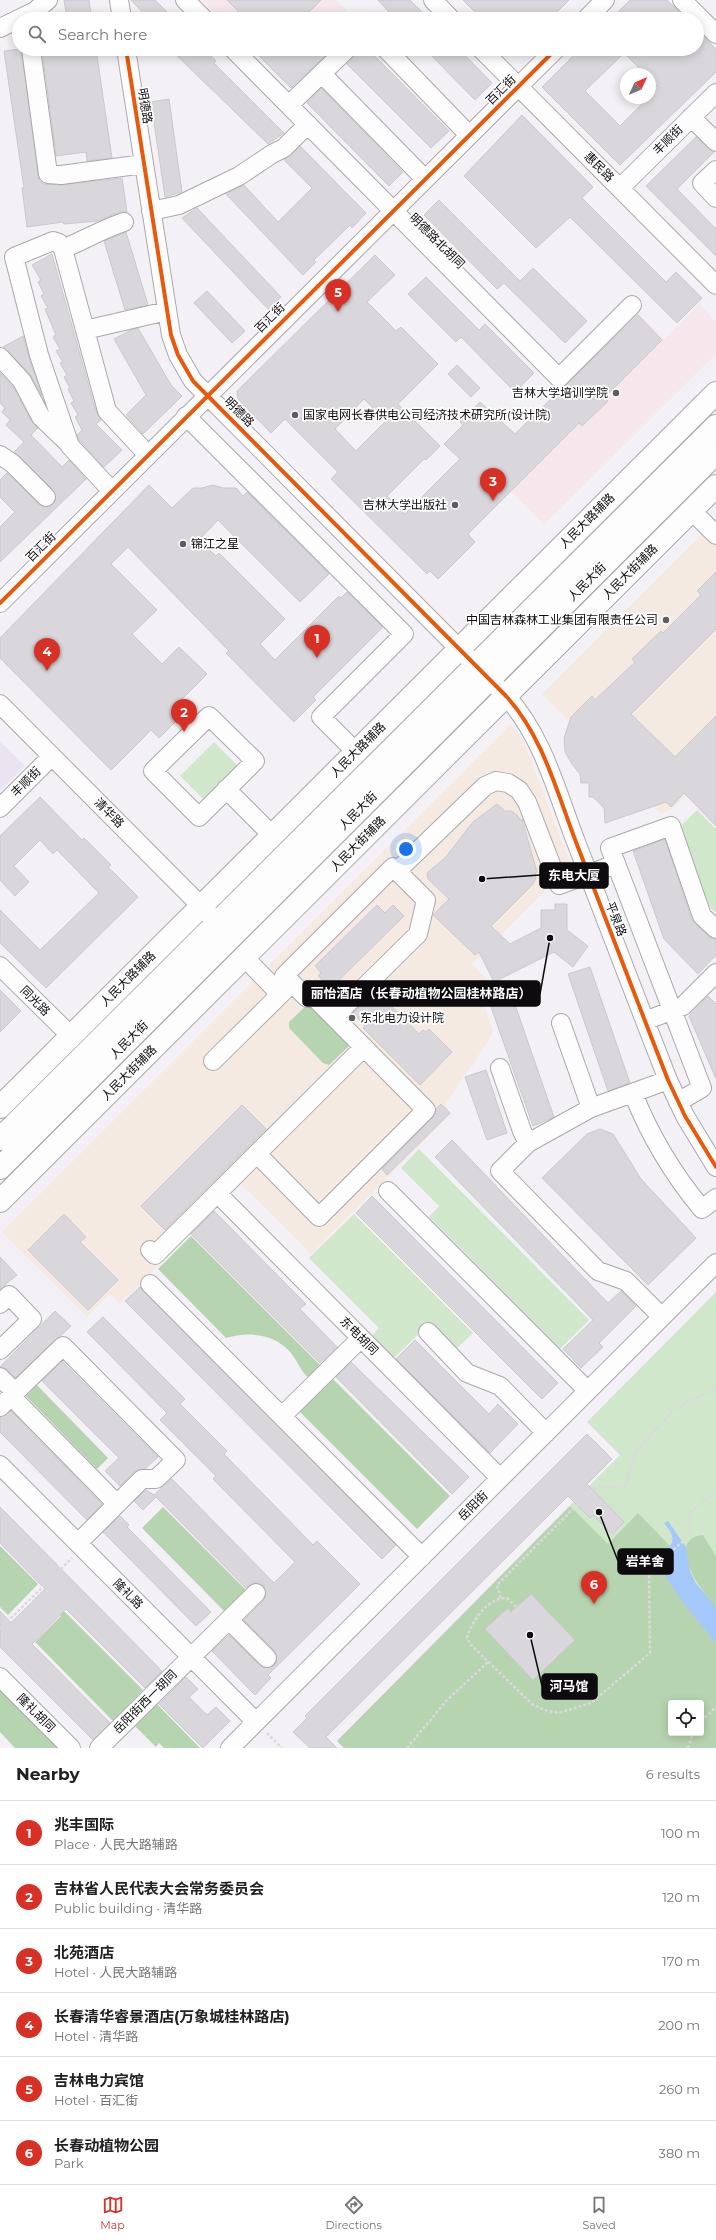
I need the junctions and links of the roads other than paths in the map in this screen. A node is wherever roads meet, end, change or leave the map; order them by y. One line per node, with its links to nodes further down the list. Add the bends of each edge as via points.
1 (119, 0): 6 (street)
2 (185, 0): 7 (street)
3 (432, 0): 8 (street)
4 (605, 0): 9 (street)
5 (682, 0): 10 (street)
6 (121, 12)
7 (197, 12)
8 (445, 12)
9 (593, 12)
10 (694, 12)
11 (12, 21): 13 (street)
12 (704, 22): 14 (street)
13 (0, 28)
14 (716, 34)
15 (32, 56): 30 (street, via 48,174 60,175)
16 (127, 56): 30 (street, 明德路)
17 (240, 56): 25 (street, 明德路北胡同)
18 (340, 56): 22 (street)
19 (393, 56): 28 (street)
20 (488, 56): 23 (street, 惠民路)
21 (549, 56): 23 (street, 百汇街)
22 (322, 74): 25 (street); 32 (street)
23 (519, 86): 28 (street, 百汇街); 33 (street, 惠民路)
24 (716, 92): 26 (street, 丰顺街)
25 (289, 105): 27 (street, 明德路北胡同)
26 (691, 117): 29 (street); 33 (street, 丰顺街)
27 (308, 124): 35 (street, 明德路北胡同); 36 (street, via 284,148 240,176 179,205)
28 (469, 135): 32 (street, 百汇街)
29 (716, 142)
30 (144, 164): 36 (street, 明德路)
31 (716, 170): 34 (street, via 702,184)
32 (425, 179): 35 (street, 百汇街)
33 (620, 188): 39 (street, 惠民路)
34 (716, 198)
35 (393, 210): 40 (street, 明德路北胡同, via 559,378); 45 (street, 百汇街)
36 (151, 211): 41 (street, 明德路)
37 (124, 222): 38 (street, via 103,229)
38 (63, 249): 42 (street); 48 (street, via 59,243 53,241 14,257 39,355)
39 (716, 285)
40 (632, 305)
41 (167, 311): 42 (street); 45 (street, 明德路, via 178,355 193,381)
42 (85, 330): 51 (street, via 107,411)
43 (0, 357): 48 (street, via 22,381 41,417)
44 (716, 393): 58 (main road, 人民大路辅路)
45 (208, 395): 46 (street, 百汇街); 58 (street, 明德路)
46 (186, 416): 51 (street, 百汇街); 62 (street, via 404,634 321,718)
47 (716, 426): 59 (main road, 人民大街)
48 (70, 446): 53 (street)
49 (716, 453): 59 (main road, 人民大街)
50 (0, 455): 54 (street, via 12,463)
51 (148, 455): 53 (street, 百汇街)
52 (716, 486): 55 (main road, 人民大街辅路)
53 (112, 490): 57 (street, 百汇街)
54 (46, 497)
55 (692, 511): 56 (street); 60 (main road, 人民大街辅路)
56 (716, 535)
57 (0, 603)
58 (459, 649): 59 (street, 明德路); 62 (main road, 人民大路辅路)
59 (483, 672): 60 (street, 平泉路); 71 (main road, 人民大街); 94 (main road, 人民大街)
60 (506, 696): 69 (street, 平泉路, via 532,729); 73 (main road, 人民大街辅路)
61 (0, 704): 63 (street, 清华路)
62 (356, 752): 66 (main road, 人民大路辅路)
63 (52, 756): 65 (street, 丰顺街); 70 (street, 清华路)
64 (226, 789): 64 (street, via 199,817 153,771 209,716 254,761); 66 (street)
65 (0, 808)
66 (272, 835): 70 (main road, 人民大路辅路)
67 (616, 864): 69 (street); 72 (street, via 610,848 671,826 702,916); 77 (street)
68 (397, 871): 69 (street, via 473,795 490,783 502,781 514,786 527,802 560,885); 76 (street, via 393,867 284,976); 78 (street, via 426,900 418,934)
69 (589, 874): 79 (street, 平泉路)
70 (201, 906): 71 (street, 清华路); 81 (main road, 人民大路辅路)
71 (218, 922): 90 (main road, 人民大街)
72 (716, 930)
73 (244, 957): 76 (street); 98 (main road, 人民大街辅路)
74 (0, 966): 81 (street, 同光路)
75 (716, 974): 77 (street, via 683,1006)
76 (286, 988): 78 (street, via 307,998 311,994); 83 (street)
77 (672, 1011): 79 (street); 87 (street, via 702,1088)
78 (334, 1017): 82 (street)
79 (645, 1021): 85 (street, 平泉路)
80 (561, 1023): 89 (street)
81 (71, 1036): 88 (main road, 人民大路辅路)
82 (364, 1047): 92 (street); 92 (street, via 426,1110 319,1217)
83 (213, 1061)
84 (500, 1068): 91 (street)
85 (668, 1080): 86 (street); 87 (street, 平泉路)
86 (633, 1093): 89 (street); 97 (street, via 660,1151 685,1190 702,1209)
87 (678, 1102): 93 (street, 平泉路)
88 (0, 1107)
89 (591, 1108): 91 (street)
90 (0, 1139)
91 (528, 1143): 103 (street, via 500,1171 598,1271 626,1281)
92 (256, 1154): 96 (street)
93 (716, 1167)
94 (0, 1168)
95 (388, 1191): 108 (street)
96 (218, 1193): 99 (street, via 155,1255); 105 (street, 东电胡同)
97 (716, 1198)
98 (0, 1201)
99 (150, 1250)
100 (716, 1263): 103 (street, 岳阳街)
101 (150, 1284): 110 (street)
102 (0, 1304): 106 (street, via 9,1295 32,1319)
103 (662, 1317): 108 (street, 岳阳街)
104 (428, 1332): 111 (street, via 467,1372 500,1386)
105 (361, 1338): 110 (street); 113 (street, 东电胡同)
106 (0, 1350)
107 (0, 1377): 109 (street)
108 (588, 1391): 111 (street, 岳阳街)
109 (9, 1398): 114 (street); 114 (street, via 63,1346 176,1460 156,1479 142,1479)
110 (282, 1416): 116 (street)
111 (546, 1433): 113 (street, 岳阳街)
112 (0, 1465): 115 (street, 隆礼路)
113 (500, 1478): 116 (street, 岳阳街)
114 (117, 1504): 115 (street)
115 (80, 1545): 119 (street, 隆礼路)
116 (422, 1557): 122 (street, 岳阳街)
117 (256, 1593): 118 (street, 岳阳街西一胡同)
118 (229, 1620): 119 (street, 岳阳街西一胡同); 120 (street)
119 (191, 1657): 122 (street, 隆礼路); 124 (street, 岳阳街西一胡同)
120 (267, 1658)
121 (0, 1677): 123 (street, 隆礼胡同)
122 (256, 1722): 125 (street, 岳阳街)
123 (71, 1748)
124 (99, 1748)
125 (230, 1748)

